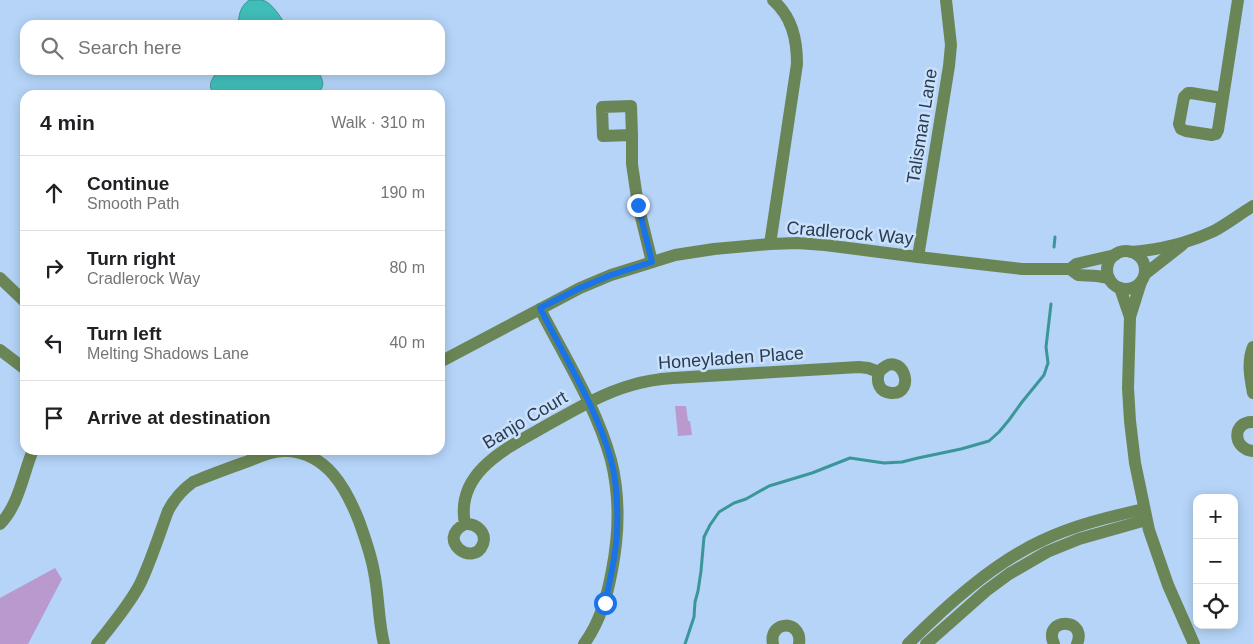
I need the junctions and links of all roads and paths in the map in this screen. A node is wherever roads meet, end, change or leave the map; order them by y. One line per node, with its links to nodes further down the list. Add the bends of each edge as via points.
1 (773, 0): 8 (street, via 785,14 795,36 797,64)
2 (946, 0): 11 (street, Talisman Lane, via 951,45 949,66)
3 (1238, 0): 4 (street)
4 (1222, 98)
5 (632, 135): 12 (street, via 638,205)
6 (1253, 206): 7 (street, via 1214,231)
7 (1189, 240): 9 (street); 16 (street)
8 (770, 244): 11 (street, Cradlerock Way, via 825,245); 12 (street, Cradlerock Way, via 714,249)
9 (1131, 252): 10 (street); 16 (street, via 1142,260 1145,267)
10 (1115, 256): 13 (street, Cradlerock Way, via 1076,264); 15 (street, via 1108,266)
11 (918, 257): 13 (street, Cradlerock Way, via 1022,269)
12 (652, 262): 19 (street, Cradlerock Way, via 611,275)
13 (1070, 269): 15 (street, Cradlerock Way, via 1078,275)
14 (0, 278): 18 (street)
15 (1110, 278): 17 (street)
16 (1143, 278): 17 (street, via 1137,286); 20 (street)
17 (1120, 288): 20 (street)
18 (20, 297)
19 (540, 308): 23 (street, Cradlerock Way); 27 (street)
20 (1130, 316): 33 (street, via 1130,421)
21 (1253, 347): 26 (street, via 1249,369)
22 (0, 350): 24 (street)
23 (445, 359)
24 (20, 365)
25 (879, 372): 27 (street, Honeyladen Place, via 859,367 673,378 631,385)
26 (1253, 393)
27 (589, 402): 35 (street, Banjo Court, via 510,446 487,463 466,492); 38 (street, via 611,461 618,513 615,553 605,603)
28 (1253, 422): 29 (street, via 1245,423 1237,432 1240,445)
29 (1253, 451)
30 (31, 455): 34 (street, via 13,506)
31 (262, 455): 36 (street, via 193,482 179,495 168,511 139,586)
32 (305, 455): 37 (street, via 330,470 353,507 369,549)
33 (1145, 515): 41 (street, via 1099,520 1041,541 978,581); 42 (street, via 1047,552 1009,574); 45 (street, via 1168,585)
34 (0, 524)
35 (465, 524)
36 (98, 644)
37 (384, 644)
38 (584, 644)
39 (773, 644): 40 (street, via 775,630 788,625 798,632)
40 (799, 644)
41 (908, 644)
42 (926, 644)
43 (1054, 644): 44 (street, via 1054,629 1068,623 1077,630)
44 (1077, 644)
45 (1194, 644)

